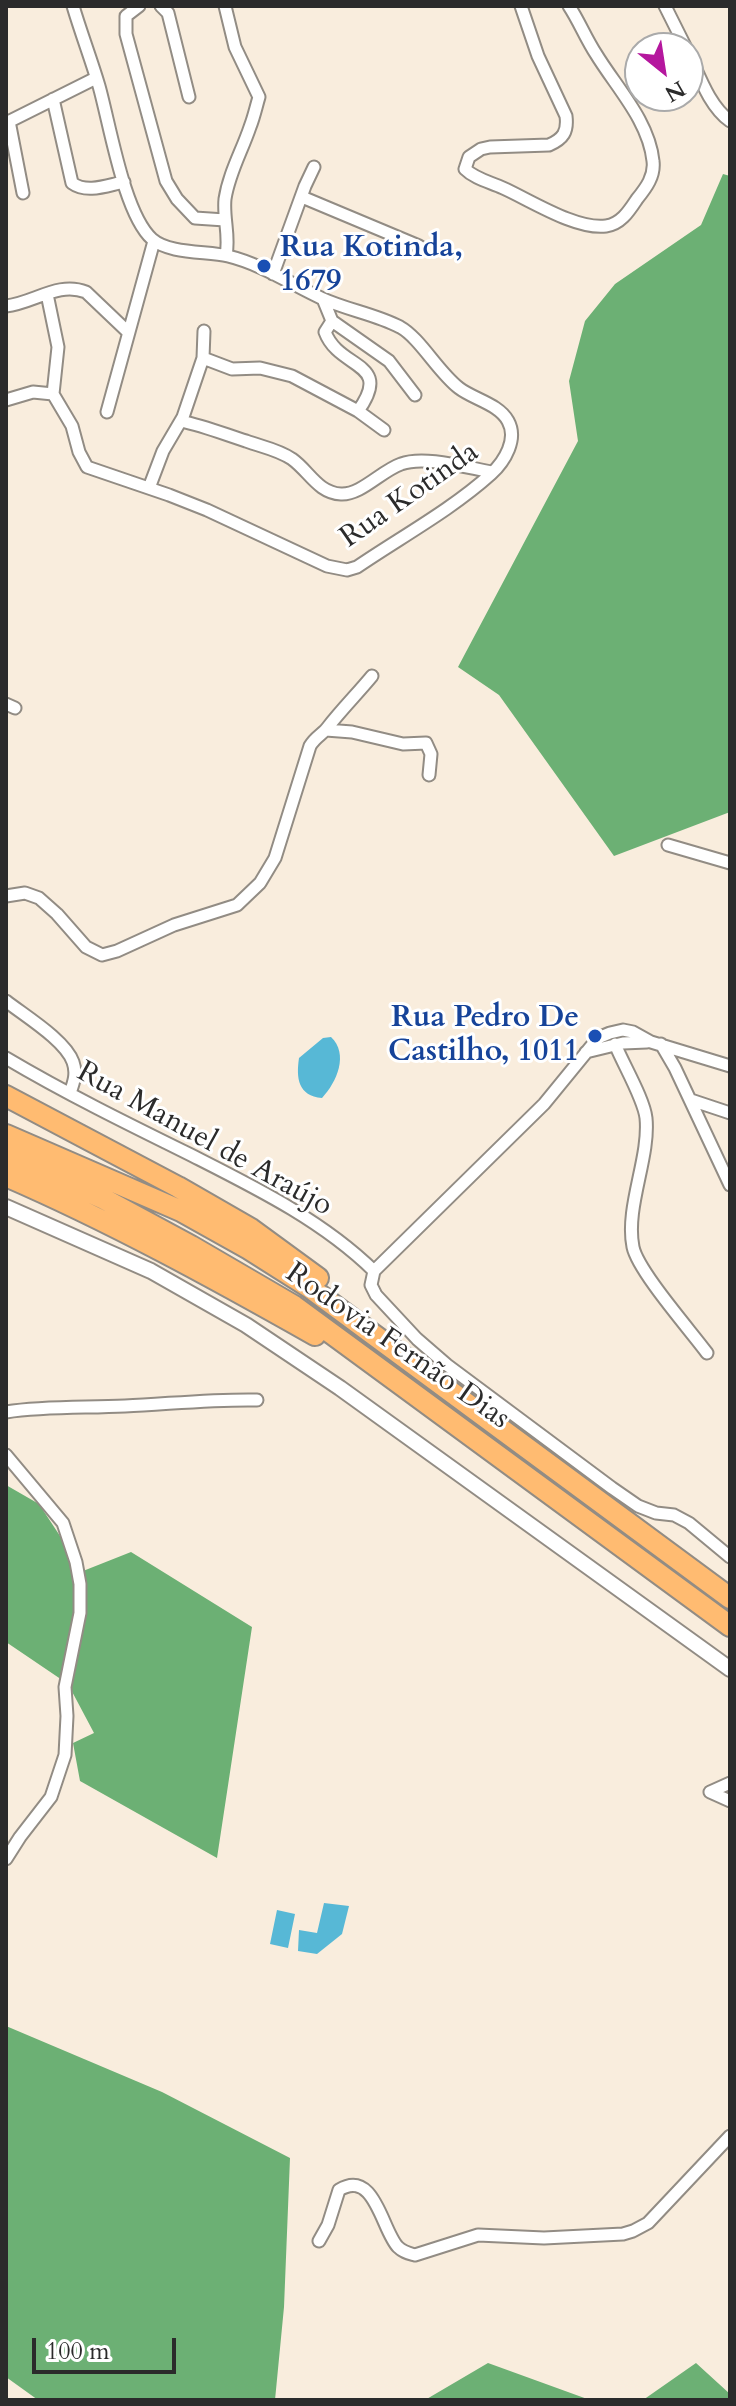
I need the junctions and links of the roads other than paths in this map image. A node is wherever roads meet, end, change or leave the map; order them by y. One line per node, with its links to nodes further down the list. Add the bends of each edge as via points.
1 (73, 6): 9 (street)
2 (139, 6): 19 (street, via 126,16 126,34 166,181 195,218)
3 (161, 6): 11 (street, via 168,13)
4 (225, 6): 19 (street, via 235,47 259,97 229,183)
5 (521, 6): 6 (street, via 566,116 565,135 549,145 481,149 469,157 465,169 546,210 603,226 624,218 653,175 654,164 636,114)
6 (569, 6)
7 (665, 6): 8 (street)
8 (678, 32)
9 (96, 78): 12 (street); 16 (street)
10 (704, 85): 13 (street)
11 (189, 97)
12 (53, 99): 14 (street); 16 (street, via 72,183 93,188)
13 (730, 121)
14 (8, 122): 17 (street)
15 (314, 167): 18 (street)
16 (124, 182): 20 (street, via 140,225)
17 (23, 193)
18 (302, 197): 21 (street); 23 (street)
19 (225, 220): 22 (street)
20 (154, 241): 22 (street, Rua Kotinda); 29 (street)
21 (419, 246)
22 (226, 255): 23 (street, Rua Kotinda)
23 (273, 274): 25 (street, Rua Kotinda)
24 (47, 294): 26 (street); 29 (street, via 62,288 86,292); 31 (street, via 58,347)
25 (323, 299): 27 (street); 38 (street, Rua Kotinda, via 406,331 446,378 505,415 512,439)
26 (6, 306)
27 (332, 321): 32 (street, via 389,361); 34 (street, via 325,332 331,344 372,383)
28 (204, 331): 30 (street)
29 (128, 332): 35 (street)
30 (203, 358): 34 (street, via 232,369 260,368 292,376); 36 (street)
31 (53, 394): 33 (street, via 33,392); 39 (street, Rua Kotinda, via 87,467)
32 (415, 395)
33 (6, 400)
34 (358, 411): 37 (street)
35 (107, 412)
36 (181, 421): 38 (street, via 275,450 327,491 339,494 358,491 413,460); 39 (street)
37 (384, 430)
38 (492, 472): 39 (street, Rua Kotinda, via 449,506 347,570 316,562)
39 (149, 488)
40 (372, 676): 41 (street)
41 (326, 730): 42 (street, via 426,743); 45 (street, via 310,746 275,858 260,883 237,905 102,955 86,947 39,898 25,893)
42 (429, 775)
43 (668, 845): 44 (street)
44 (730, 863)
45 (6, 896)
46 (6, 1001): 52 (street, via 62,1045 75,1078)
47 (656, 1043): 48 (street); 49 (street, via 623,1030 598,1038); 51 (street); 54 (street)
48 (615, 1044): 49 (street); 64 (street, via 646,1115 633,1248)
49 (586, 1052): 62 (street, via 535,1113)
50 (6, 1058): 52 (street, Rua Manuel de Araújo)
51 (730, 1066)
52 (70, 1093): 62 (street, Rua Manuel de Araújo, via 243,1181 352,1250)
53 (6, 1096): 63 (highway, via 251,1229)
54 (691, 1100): 55 (street); 59 (street)
55 (730, 1113)
56 (6, 1135): 61 (highway, Rodovia Fernão Dias, via 181,1211)
57 (6, 1155): 65 (highway, Rodovia Fernão Dias, via 191,1246 294,1306)
58 (6, 1176): 65 (highway, via 186,1264)
59 (730, 1185)
60 (6, 1207): 73 (street, via 151,1271 246,1325)
61 (230, 1238): 63 (highway); 68 (highway, Rodovia Fernão Dias, via 309,1287)
62 (374, 1271): 70 (street, via 371,1285 376,1295 447,1365 638,1506 689,1523)
63 (322, 1281): 68 (highway, via 436,1366)
64 (707, 1353)
65 (396, 1381): 72 (highway, Rodovia Fernão Dias)
66 (257, 1400): 67 (street)
67 (6, 1412)
68 (500, 1428): 71 (highway, Rodovia Fernão Dias)
69 (6, 1455): 76 (street, via 63,1523 80,1584 77,1633 65,1687 65,1755 51,1797)
70 (730, 1557)
71 (730, 1598)
72 (730, 1626)
73 (730, 1669)
74 (730, 1783): 75 (street, via 710,1792)
75 (730, 1801)
76 (6, 1859)
77 (730, 2136): 78 (street, via 648,2223 623,2234 478,2235 415,2255 396,2245 370,2196 354,2185 339,2190)
78 (319, 2241)

